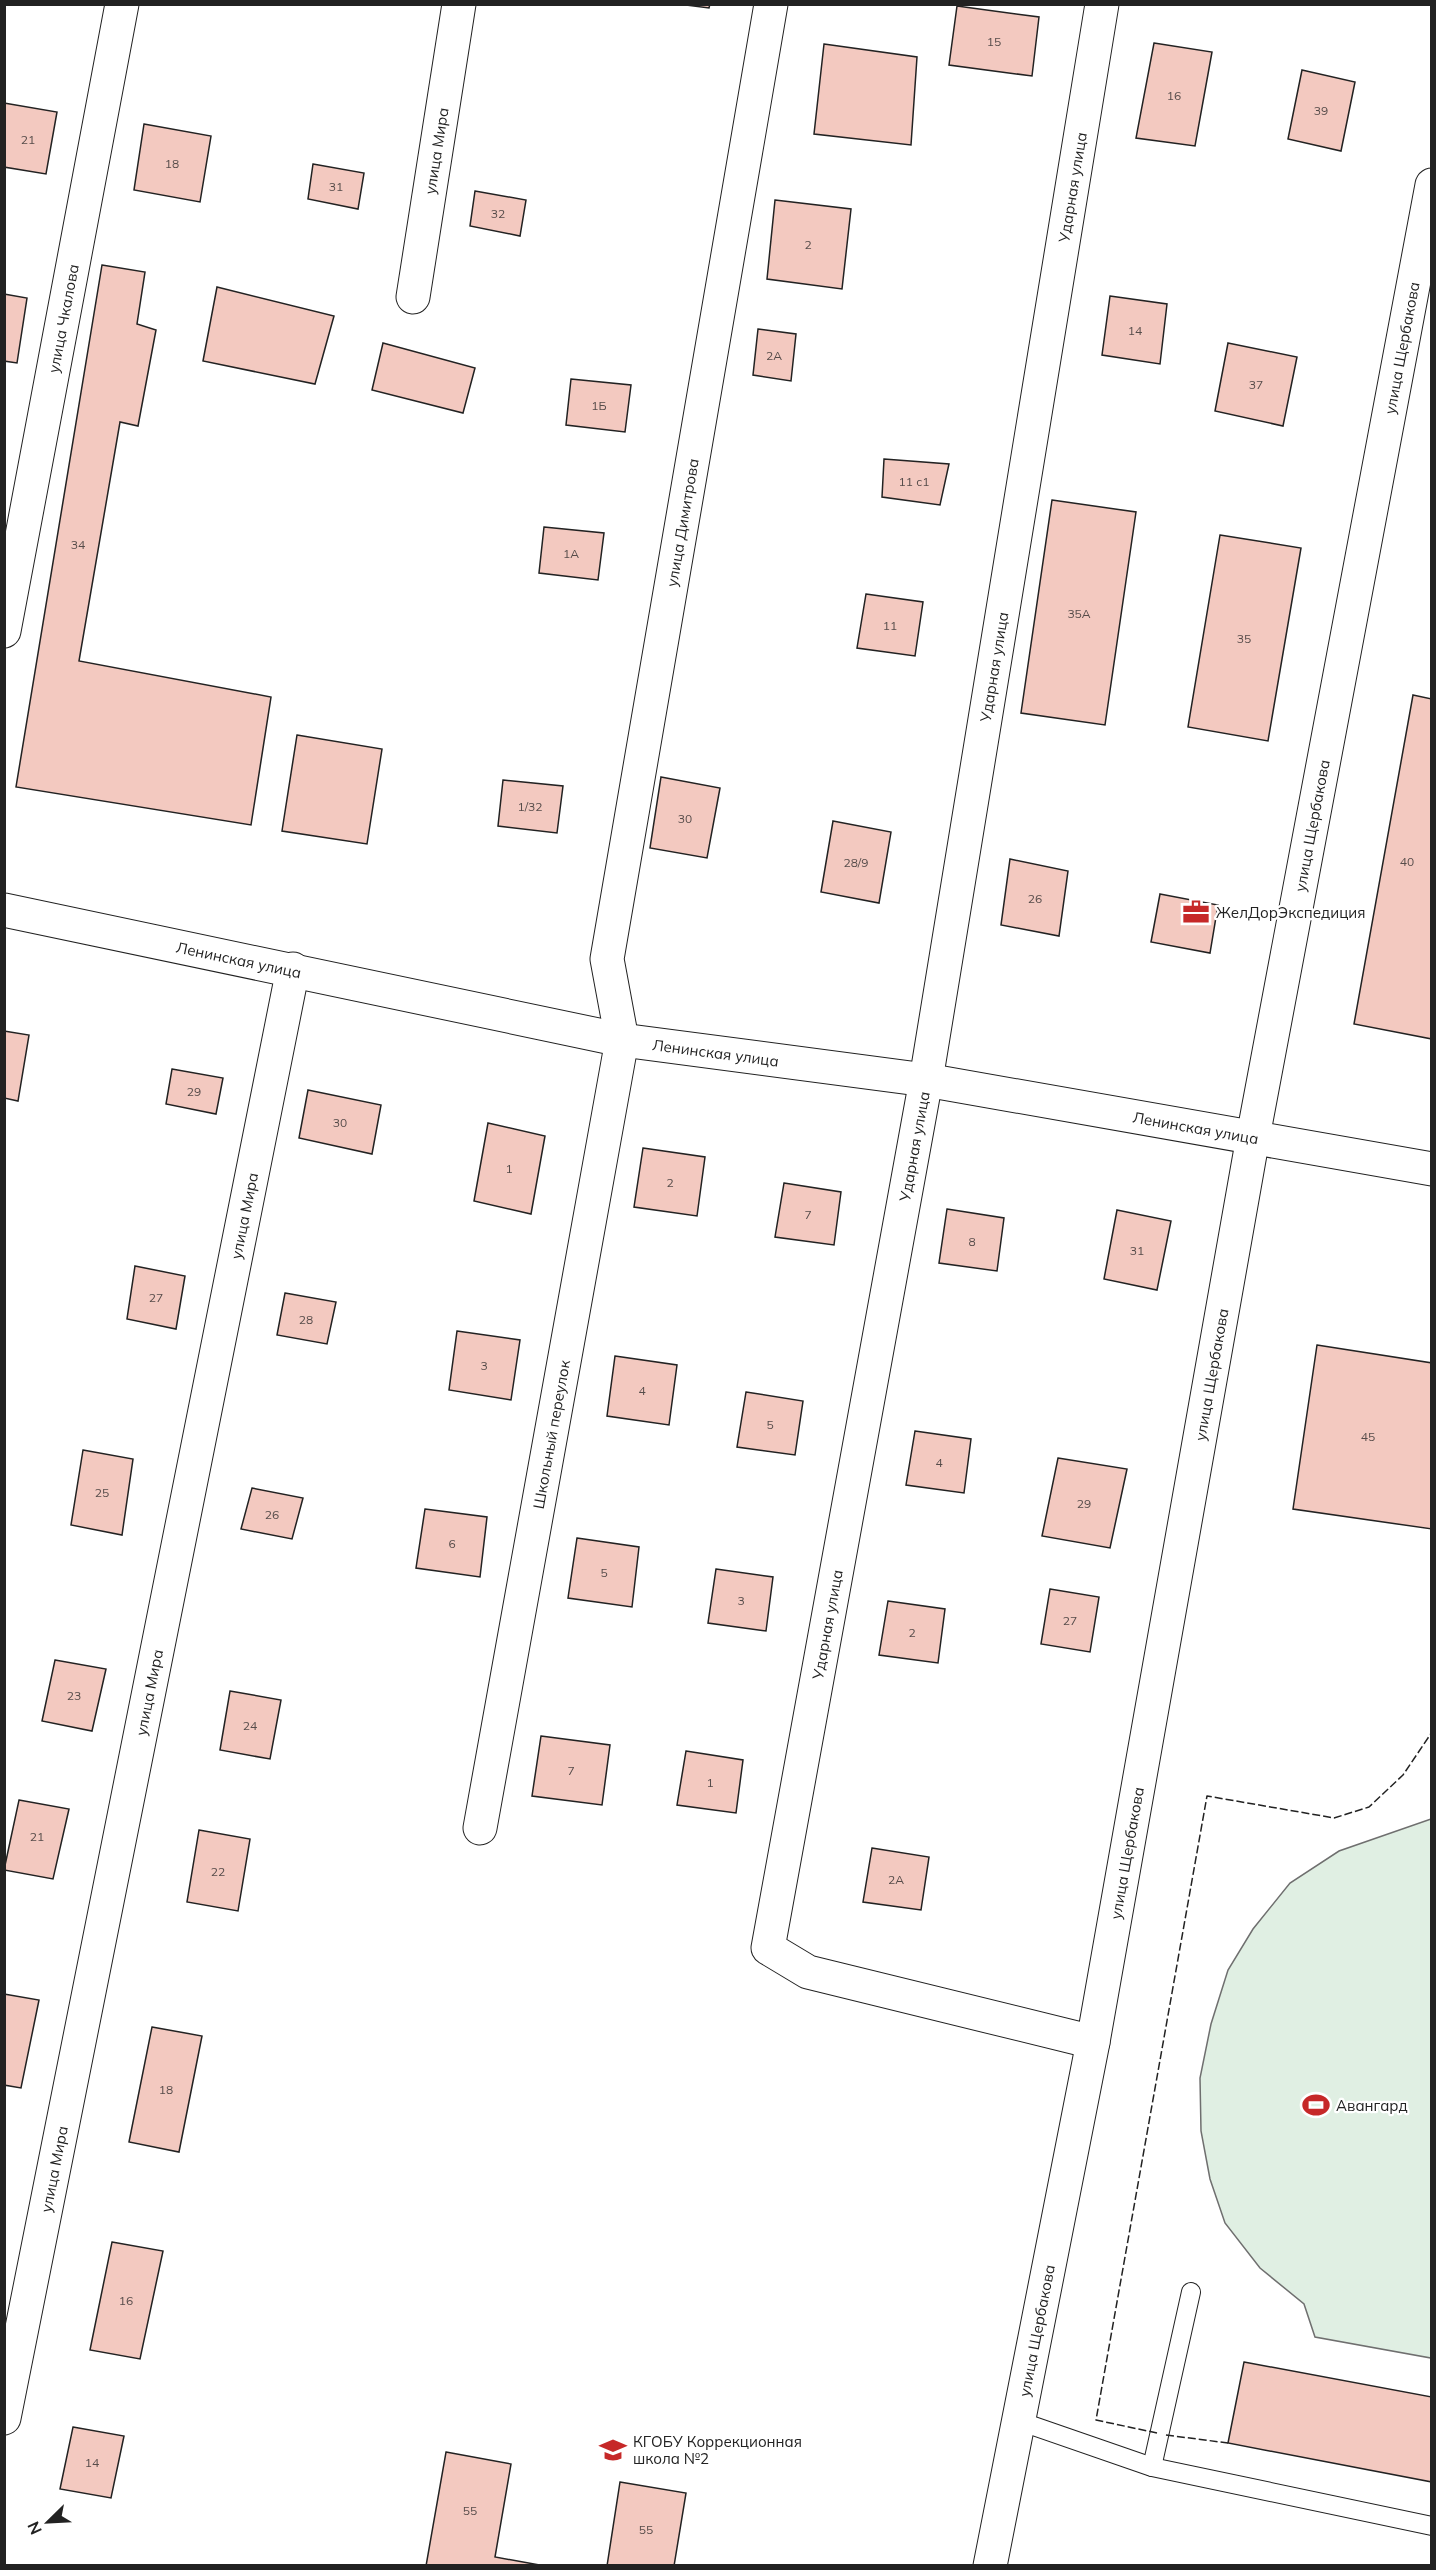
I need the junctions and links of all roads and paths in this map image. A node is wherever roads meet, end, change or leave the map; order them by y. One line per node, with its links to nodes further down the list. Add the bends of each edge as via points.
1 (122, 4): 7 (street, улица Чкалова)
2 (459, 4): 6 (street, улица Мира)
3 (771, 4): 10 (street, улица Димитрова, via 607,959)
4 (1102, 4): 11 (street, Ударная улица)
5 (1431, 185): 12 (street, улица Щербакова)
6 (413, 297)
7 (4, 631)
8 (4, 910): 9 (street, Ленинская улица)
9 (293, 969): 10 (street, Ленинская улица); 17 (street, улица Мира)
10 (622, 1040): 11 (street, Ленинская улица); 14 (street, Школьный переулок)
11 (926, 1080): 12 (street, Ленинская улица); 15 (street, Ударная улица, via 768,1948 808,1972)
12 (1253, 1137): 13 (street, Ленинская улица); 15 (street, улица Щербакова)
13 (1431, 1169)
14 (480, 1828)
15 (1093, 2042): 18 (street, улица Щербакова)
16 (1191, 2292): 19 (lane)
17 (4, 2418)
18 (1019, 2421): 19 (lane); 21 (street, улица Щербакова)
19 (1152, 2467): 20 (lane)
20 (1431, 2526)
21 (990, 2565)

